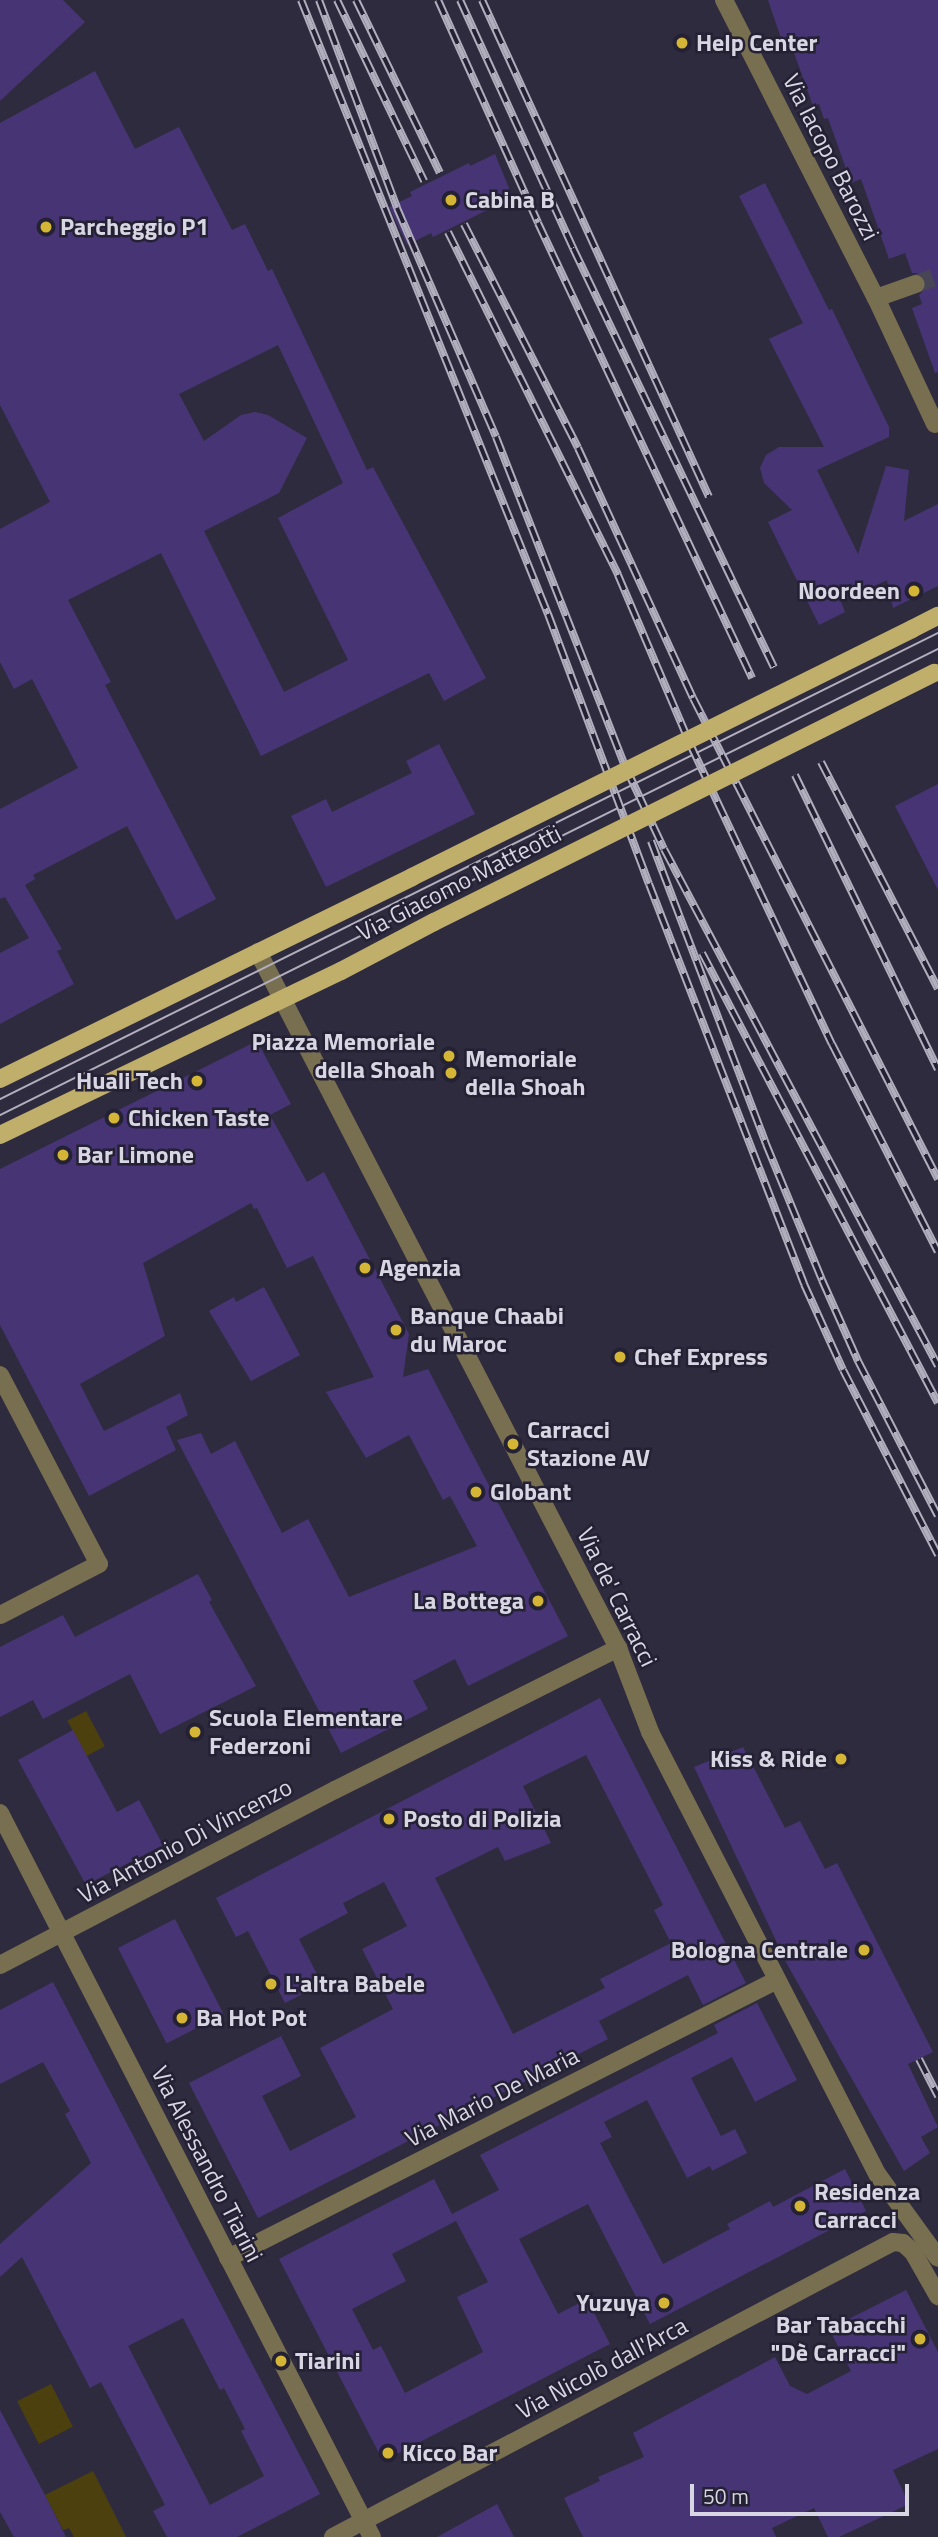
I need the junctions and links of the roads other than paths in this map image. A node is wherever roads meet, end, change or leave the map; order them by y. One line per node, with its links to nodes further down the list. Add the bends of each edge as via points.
1 (724, 0): 3 (street, Via Iacopo Barozzi)
2 (916, 284): 3 (street)
3 (876, 298): 4 (street, Via Iacopo Barozzi)
4 (935, 424)
5 (938, 616): 7 (main road, Via Giacomo Matteotti, bridge)
6 (936, 672): 8 (main road, Via Giacomo Matteotti, bridge)
7 (258, 952): 8 (street, Via de' Carracci); 9 (main road, Via Giacomo Matteotti)
8 (282, 1000): 10 (main road, Via Giacomo Matteotti); 13 (street, Via de' Carracci)
9 (0, 1079)
10 (0, 1135)
11 (0, 1375): 12 (street, via 99,1564)
12 (0, 1615)
13 (618, 1648): 15 (street, Via Antonio Di Vincenzo); 17 (street, Via de' Carracci, via 650,1732)
14 (0, 1813): 15 (street, Via Alessandro Tiarini)
15 (62, 1933): 16 (street, Via Antonio Di Vincenzo); 18 (street, Via Alessandro Tiarini)
16 (0, 1965)
17 (778, 1980): 18 (street, Via Mario De Maria); 19 (street, Via de' Carracci, via 878,2175)
18 (228, 2258): 21 (street, Via Alessandro Tiarini)
19 (938, 2258)
20 (938, 2296): 21 (street, Via Nicolò dall'Arca, via 913,2252 904,2243 893,2242)
21 (368, 2529): 22 (street, Via Nicolò dall'Arca)
22 (333, 2537)

